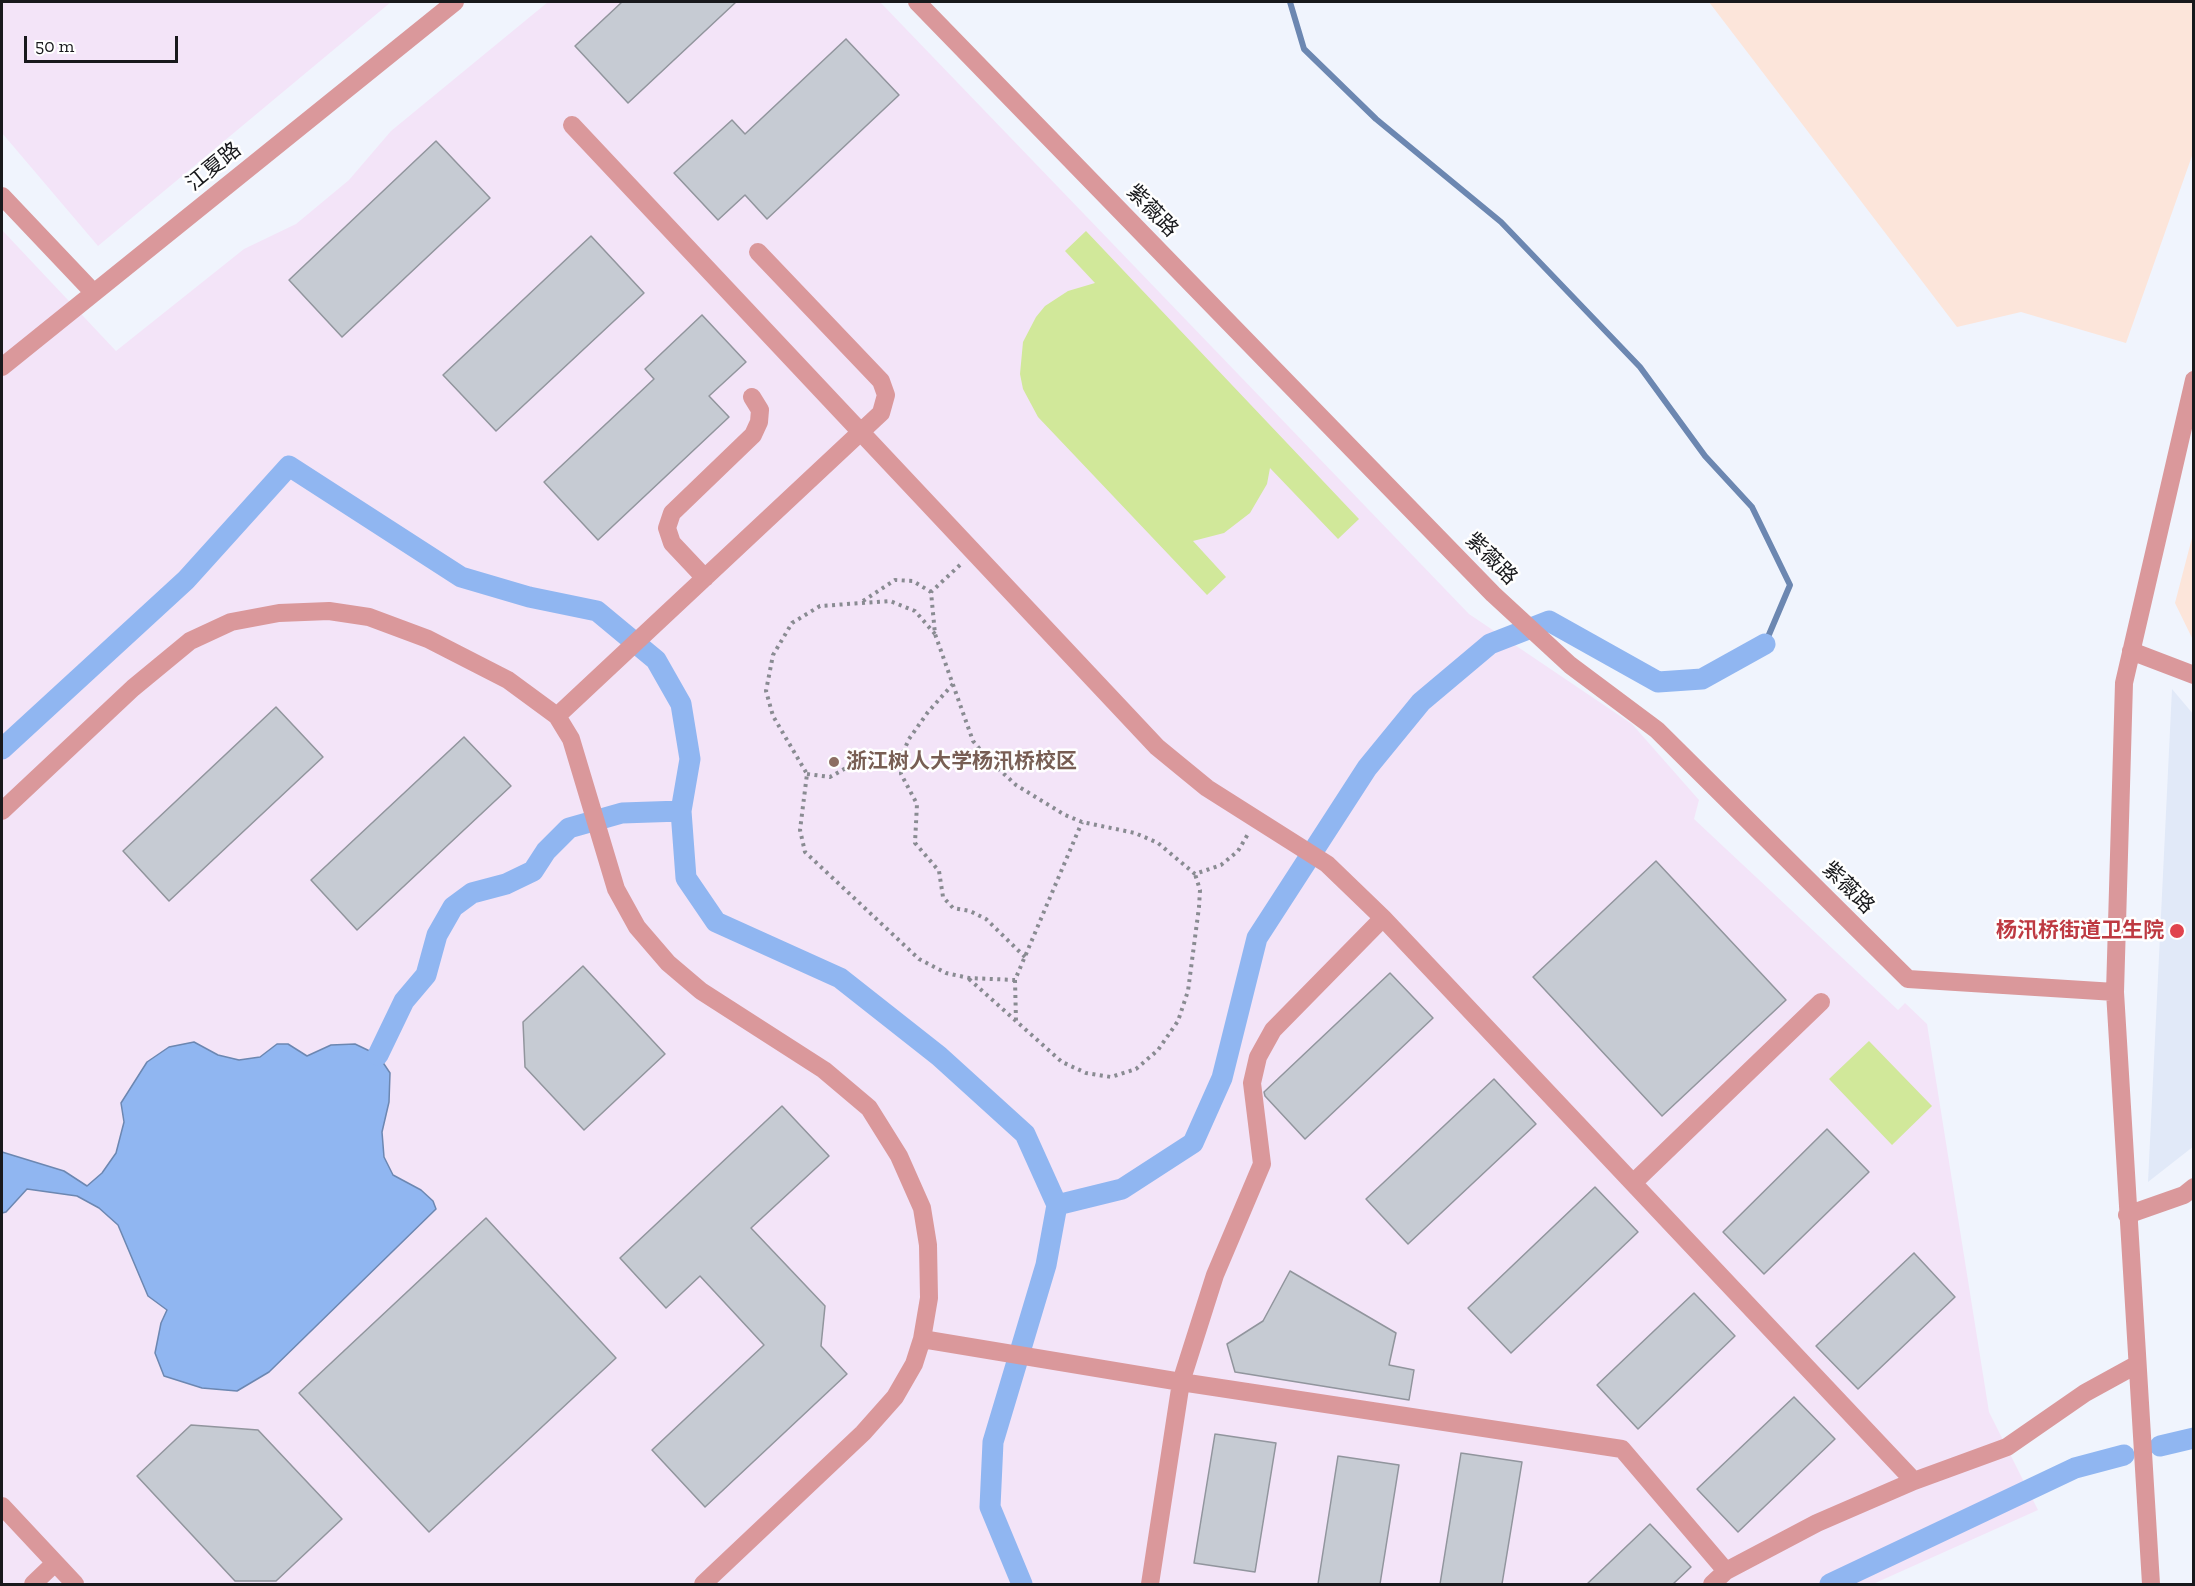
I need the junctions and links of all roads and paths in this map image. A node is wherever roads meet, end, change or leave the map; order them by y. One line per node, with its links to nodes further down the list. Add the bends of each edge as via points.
1 (455, 2): 6 (street, 江夏路)
2 (917, 2): 30 (street, 紫薇路, via 1493,594 1570,665 1658,730 1908,979)
3 (572, 125): 10 (street)
4 (2, 196): 6 (street)
5 (758, 252): 10 (street, via 881,381 886,394 881,413)
6 (94, 293): 7 (street, 江夏路)
7 (2, 367)
8 (2193, 380): 16 (street)
9 (752, 397): 12 (street, via 760,410 753,435 672,513 667,528 672,543)
10 (861, 432): 11 (street); 12 (street)
11 (974, 553): 13 (path); 23 (street, via 1157,747 1207,788)
12 (705, 578): 19 (street)
13 (931, 592): 14 (path, via 913,581 895,580); 15 (path)
14 (863, 601): 15 (path, via 890,601 915,611); 21 (path, via 820,606 792,622 773,655 766,691 773,716)
15 (935, 634): 18 (path)
16 (2132, 651): 17 (street); 30 (street, via 2124,683)
17 (2193, 675)
18 (953, 684): 20 (path, via 928,712); 24 (path, via 973,741 990,761 1016,785)
19 (557, 716): 22 (street, via 508,680 428,639 369,617 329,611 279,613 231,622 190,641 133,688); 36 (street, via 574,750 616,889 637,927 668,963 701,991 824,1070 868,1108 899,1156 921,1208 928,1245 929,1298)
20 (901, 757): 21 (path, via 884,752 867,756 830,777); 27 (path, via 901,774 917,804 915,843 939,871 943,897 953,908 986,919)
21 (807, 774): 28 (path, via 800,830 805,852 919,959 946,973)
22 (2, 810)
23 (1257, 819): 25 (path, via 1238,851 1221,865); 26 (street, via 1327,864)
24 (1082, 822): 25 (path, via 1135,833 1158,843); 27 (path)
25 (1195, 874): 32 (path, via 1200,890 1199,907 1188,991 1178,1021 1158,1050 1136,1069 1111,1077 1086,1073 1062,1062)
26 (1383, 918): 33 (street); 38 (street, via 1274,1030 1258,1057 1252,1083 1262,1164 1215,1275)
27 (1025, 957): 29 (path)
28 (969, 978): 29 (path); 32 (path)
29 (1016, 980): 32 (path)
30 (2115, 992): 35 (street)
31 (1821, 1002): 33 (street)
32 (1016, 1022)
33 (1633, 1183): 39 (street)
34 (2193, 1187): 35 (street, via 2184,1195)
35 (2127, 1215): 37 (street)
36 (922, 1339): 38 (street); 45 (street, via 896,1397)
37 (2136, 1365): 39 (street, via 2085,1393 2007,1447); 48 (street)
38 (1181, 1382): 42 (street, via 1622,1449); 46 (street)
39 (1914, 1481): 42 (street, via 1817,1523)
40 (2, 1506): 41 (street)
41 (55, 1563): 43 (street); 44 (street)
42 (1726, 1571): 47 (street)
43 (33, 1584)
44 (75, 1584)
45 (703, 1584)
46 (1150, 1584)
47 (1712, 1584)
48 (2151, 1584)

